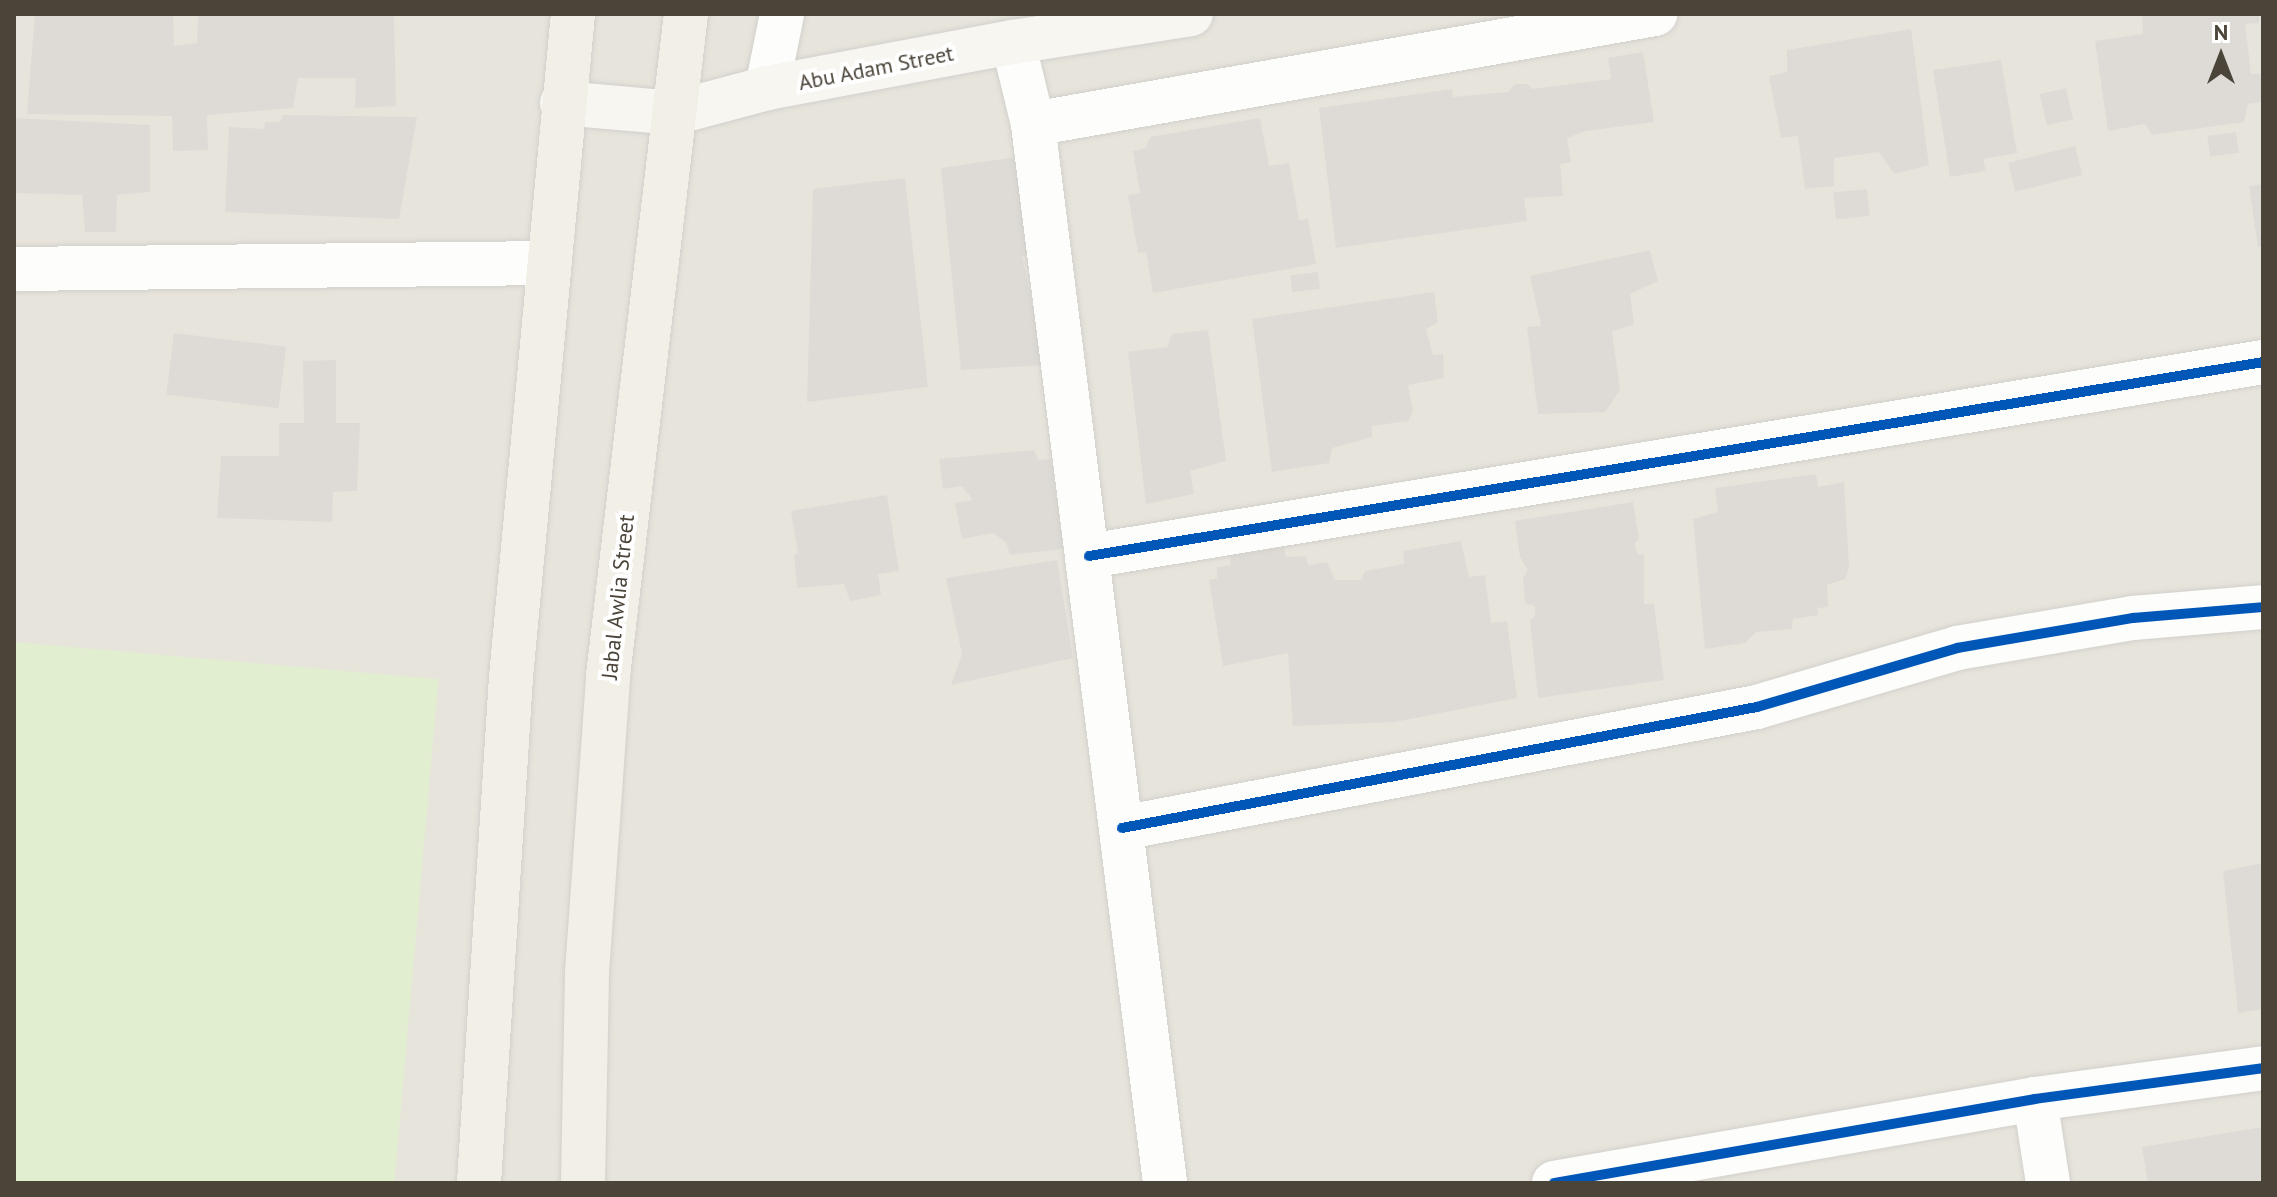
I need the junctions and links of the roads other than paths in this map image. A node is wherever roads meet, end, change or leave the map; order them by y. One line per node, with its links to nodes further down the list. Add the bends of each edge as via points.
1 (573, 14): 8 (main road)
2 (686, 14): 9 (main road, Jabal Awlia Street)
3 (782, 14): 7 (street)
4 (1191, 14): 6 (street, Abu Adam Street)
5 (1655, 14): 10 (street)
6 (1013, 42): 7 (street, Abu Adam Street); 10 (street)
7 (767, 88): 9 (street, Abu Adam Street)
8 (562, 103): 9 (street, Abu Adam Street); 11 (main road)
9 (674, 113): 20 (main road, Jabal Awlia Street, via 608,676 587,972)
10 (1033, 124): 14 (street)
11 (547, 263): 12 (street); 19 (main road, via 511,677)
12 (14, 269)
13 (2263, 362): 14 (street)
14 (1089, 556): 16 (street)
15 (2263, 607): 16 (street, via 2133,618 1957,648 1757,707)
16 (1122, 828): 21 (street)
17 (2263, 1068): 18 (street)
18 (2035, 1099): 22 (street); 23 (street)
19 (479, 1183)
20 (583, 1183)
21 (1165, 1183)
22 (1554, 1183)
23 (2048, 1183)

